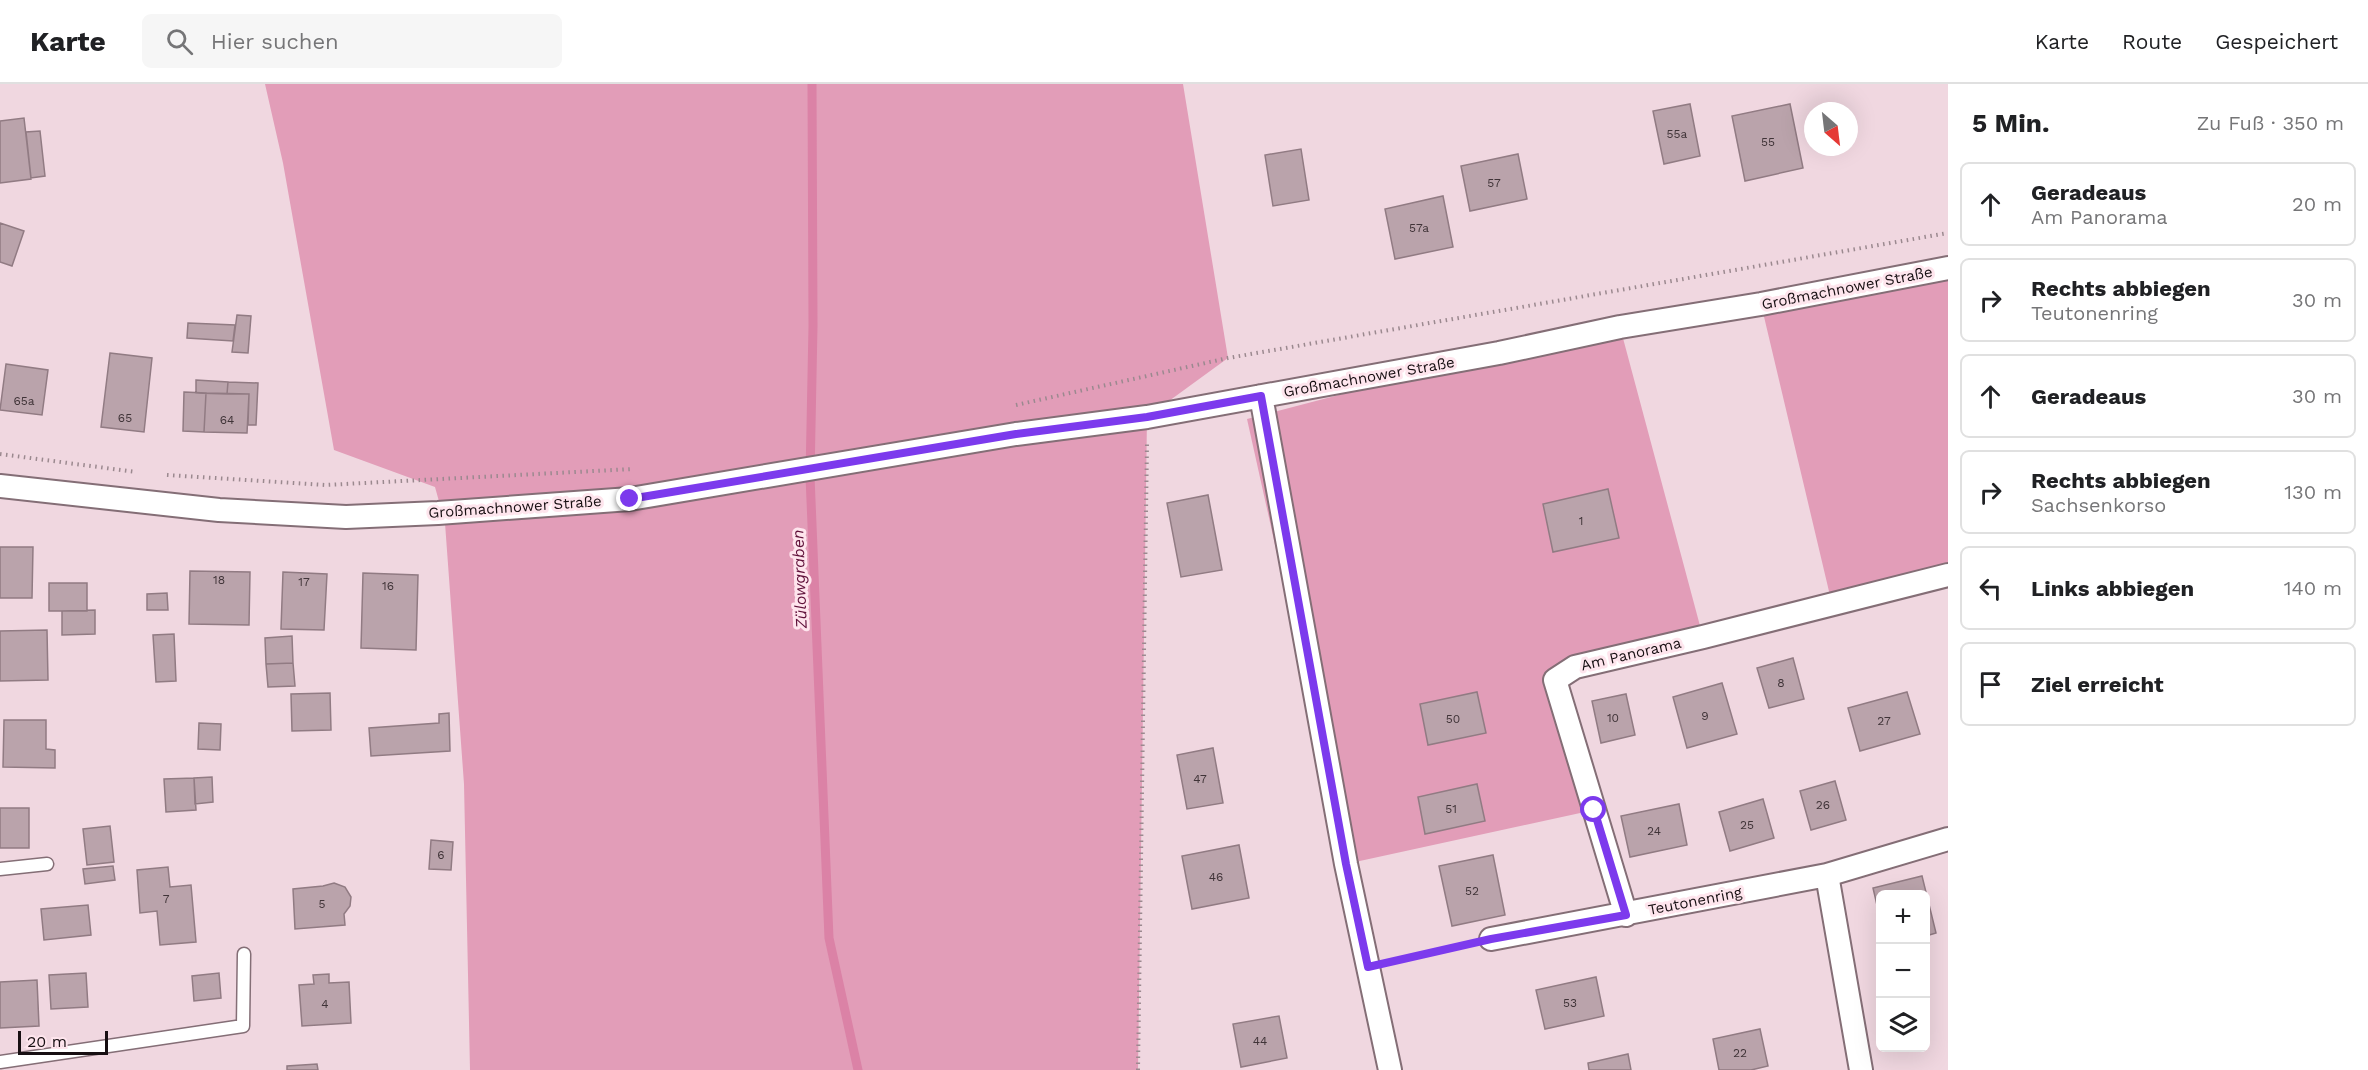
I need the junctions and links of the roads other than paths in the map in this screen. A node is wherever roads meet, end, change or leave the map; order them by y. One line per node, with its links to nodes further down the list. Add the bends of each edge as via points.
1 (1948, 268): 2 (street, Großmachnower Straße)
2 (1261, 396): 3 (street, Großmachnower Straße, via 630,499 438,513 346,517 219,510); 13 (street, via 1344,853)
3 (0, 486)
4 (1948, 575): 9 (street, Am Panorama, via 1575,667 1555,680)
5 (1948, 838): 8 (street, Teutonenring)
6 (47, 864): 7 (lane)
7 (0, 869)
8 (1827, 875): 9 (street, Teutonenring); 14 (street)
9 (1626, 915): 10 (street, Teutonenring)
10 (1491, 939)
11 (244, 954): 12 (lane, via 243,1026)
12 (0, 1062)
13 (1390, 1070)
14 (1861, 1070)

